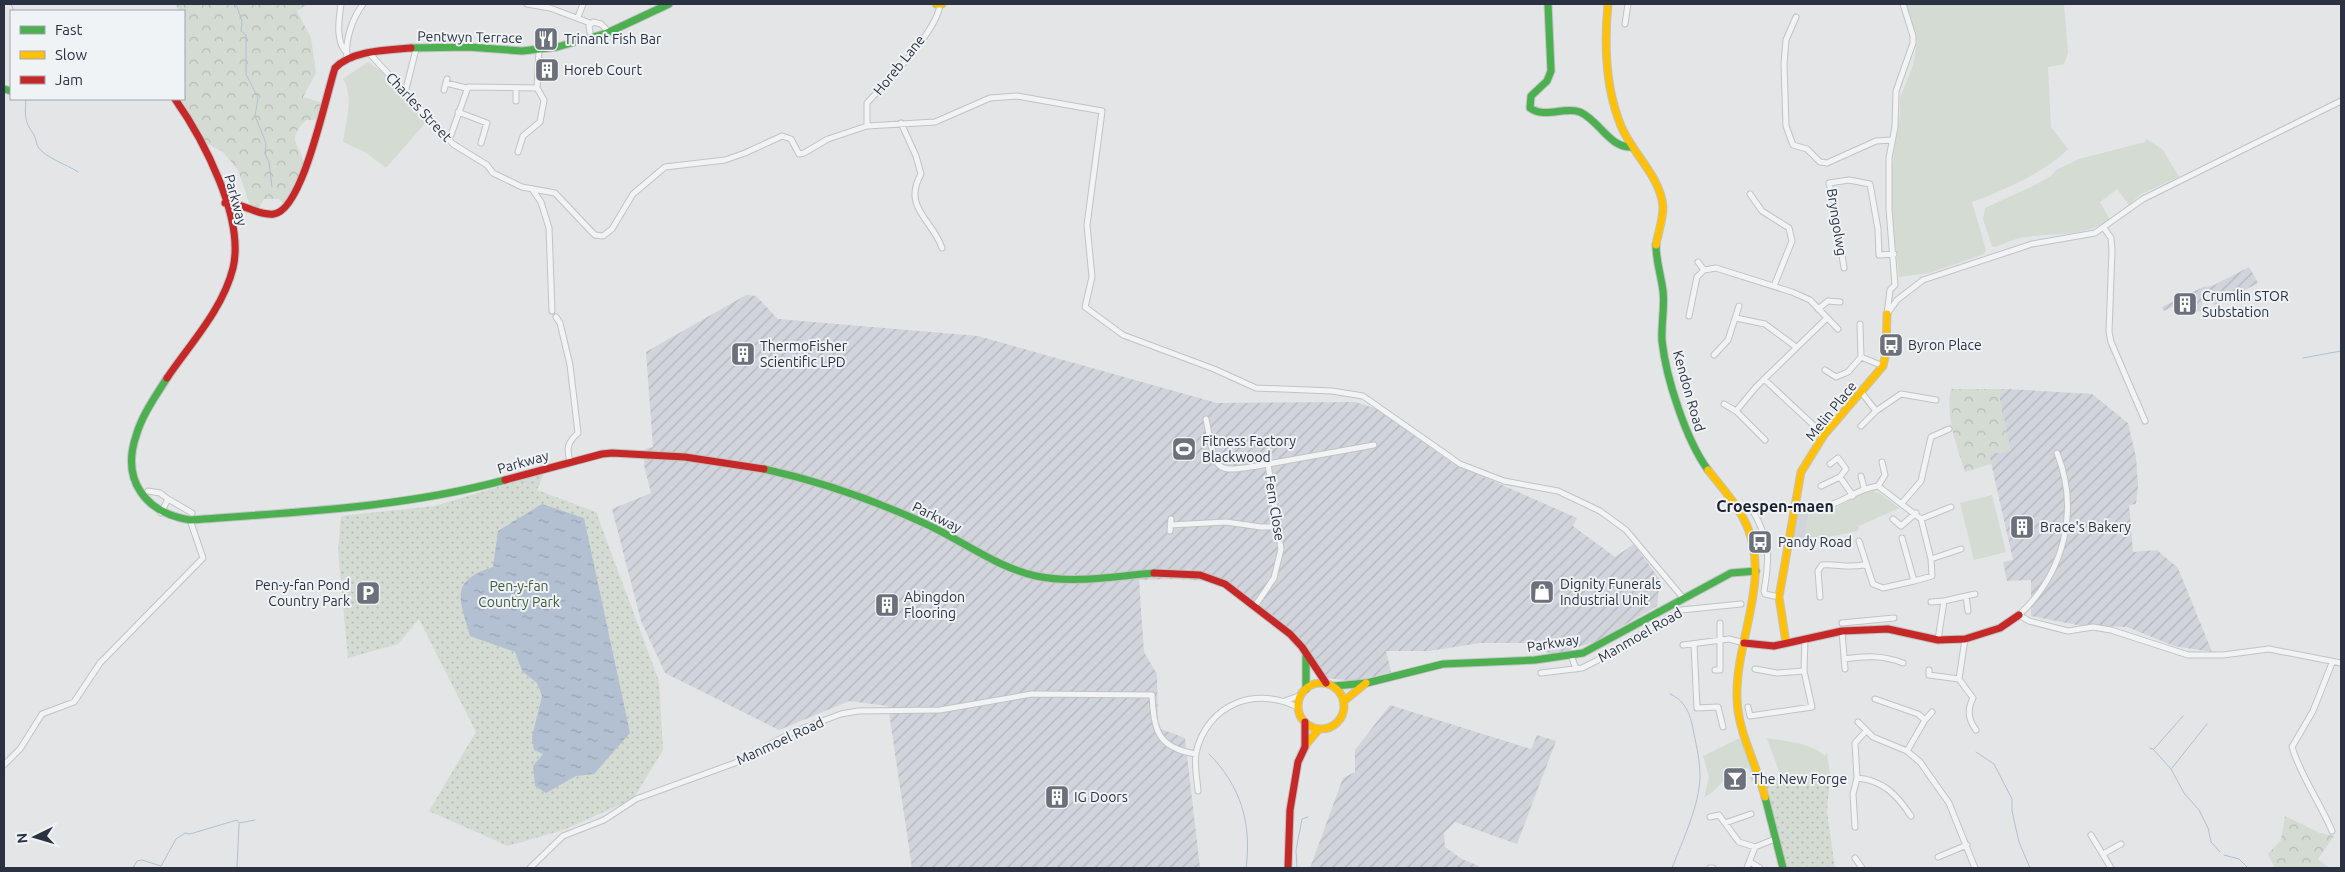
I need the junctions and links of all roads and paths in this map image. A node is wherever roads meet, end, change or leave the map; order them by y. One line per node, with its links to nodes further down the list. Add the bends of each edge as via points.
1 (341, 4): 21 (street, via 340,41)
2 (363, 4): 21 (street, via 353,24)
3 (527, 4): 4 (street)
4 (532, 4): 12 (street)
5 (583, 4): 12 (street)
6 (669, 4): 16 (street, Pentwyn Terrace, via 633,24)
7 (939, 4): 32 (street, Horeb Lane, via 937,14 915,50 867,103)
8 (1548, 4): 36 (street, via 1551,71 1547,81 1531,96 1530,108 1537,113 1576,110 1594,121 1620,146)
9 (1608, 4): 36 (street, Kendon Road, via 1605,36 1613,105)
10 (1628, 4): 15 (street)
11 (1903, 4): 34 (street, via 1913,43 1896,90)
12 (578, 17): 14 (street)
13 (1796, 17): 34 (street, via 1786,40 1784,64 1786,126 1793,145 1806,149 1820,162 1827,163 1876,141)
14 (590, 23): 16 (street, via 601,24); 17 (street)
15 (1625, 24)
16 (609, 32): 17 (street, Pentwyn Terrace)
17 (591, 39): 19 (street, Pentwyn Terrace)
18 (416, 49): 19 (street, Pentwyn Terrace); 20 (street, Pentwyn Terrace); 26 (street)
19 (539, 50): 24 (street)
20 (370, 54): 21 (street, Pentwyn Terrace); 26 (street, Charles Street)
21 (347, 56): 40 (street, via 335,68 300,187 286,209 273,215 236,203)
22 (466, 88): 23 (street); 25 (street, via 446,81); 30 (street)
23 (516, 88): 24 (street); 29 (street)
24 (537, 88): 37 (street, via 544,100 540,122 523,136)
25 (444, 90)
26 (405, 93): 38 (street, Charles Street, via 453,144 487,165 493,173 522,187)
27 (176, 100): 40 (street, Parkway, via 202,140)
28 (2341, 100): 41 (street, via 2143,199)
29 (516, 101)
30 (458, 112): 33 (street); 35 (street, via 488,123)
31 (901, 123): 32 (street); 42 (street, via 921,174 914,193 926,224); 116 (street, via 935,122 990,98 1017,96 1102,111 1087,225 1092,276 1085,308 1123,335 1256,388 1332,391 1363,396 1460,464 1504,481 1558,491 1600,511 1626,530)
32 (867, 126): 38 (street, Charles Street, via 828,139 804,153 799,154 790,139 782,136 725,160 665,167 633,194 612,229 603,236 590,230 555,192)
33 (451, 135)
34 (1892, 140): 43 (street, via 1889,189)
35 (481, 143)
36 (1632, 147): 110 (street, Kendon Road, via 1651,174 1662,202 1662,223 1656,247 1663,292 1663,344 1669,369 1690,439 1700,460 1733,500 1747,523)
37 (518, 152)
38 (532, 188): 53 (street, via 542,202 548,228)
39 (1750, 194): 48 (street, via 1762,211 1789,228 1792,241)
40 (225, 203): 96 (street, Parkway, via 234,246 230,279 219,301 146,411 134,446 132,470 135,482 147,502)
41 (2104, 228): 49 (street, via 2095,233 2032,244 1992,256 1923,280); 73 (street, via 2111,238 2112,250 2111,342)
42 (942, 248)
43 (1894, 254): 45 (street, Bryngolwg, via 1879,255 1870,184 1849,180 1829,183); 47 (street)
44 (1698, 262): 46 (street)
45 (1844, 268)
46 (1704, 270): 48 (street, via 1716,268); 55 (street, via 1697,277)
47 (1895, 285): 49 (street); 54 (street, via 1890,290)
48 (1774, 286): 52 (street, via 1810,300)
49 (1907, 290): 54 (street)
50 (1840, 302): 52 (street, via 1828,301)
51 (1739, 306): 57 (street)
52 (1818, 308): 58 (street)
53 (552, 310)
54 (1887, 314): 64 (street)
55 (1689, 316)
56 (556, 318): 80 (street, via 570,365 578,433 569,441)
57 (1736, 318): 61 (street, via 1765,324); 62 (street, via 1728,340)
58 (1828, 318): 60 (street); 61 (street)
59 (1860, 324): 63 (street)
60 (1838, 328)
61 (1796, 348): 66 (street)
62 (1714, 355)
63 (1861, 357): 64 (street); 65 (street, via 1848,372 1836,377)
64 (1883, 366): 67 (street, Melin Place)
65 (1825, 370)
66 (1764, 379): 70 (street); 76 (street)
67 (1862, 393): 71 (street); 76 (street, Melin Place)
68 (1936, 400): 71 (street, via 1901,394)
69 (1724, 404): 70 (street)
70 (1736, 411): 77 (street)
71 (1876, 411): 74 (street)
72 (1206, 419): 82 (street, Fern Close, via 1214,457 1220,467 1230,470)
73 (2145, 422)
74 (1861, 426)
75 (1949, 429): 92 (street, via 1931,437 1921,481)
76 (1824, 435): 93 (street, Melin Place, via 1801,472)
77 (1766, 440)
78 (1374, 445): 82 (street, Fern Close)
79 (2057, 453): 122 (street, via 2066,488 2068,521 2062,553 2035,600)
80 (570, 461): 98 (street, Parkway, via 477,488 402,502 330,510); 120 (street, Parkway, via 623,452 725,461 799,476 859,495 928,525 1013,570 1065,582 1163,573 1205,576 1224,583)
81 (1882, 462): 87 (street, via 1884,475)
82 (1268, 464): 102 (street, Fern Close)
83 (1830, 464): 85 (street, via 1838,458 1846,469)
84 (1861, 476): 88 (street)
85 (1840, 477): 86 (street); 90 (street)
86 (1821, 486)
87 (1878, 486): 88 (street); 92 (street)
88 (1864, 488): 90 (street)
89 (148, 490): 91 (street)
90 (1853, 496): 93 (street, via 1825,507)
91 (168, 499): 96 (street); 98 (street)
92 (1902, 503): 97 (street)
93 (1795, 504): 115 (street, Melin Place)
94 (1951, 507): 99 (street)
95 (1753, 511): 115 (street, via 1767,541 1769,562 1764,591)
96 (161, 513): 98 (street, Parkway)
97 (1916, 513): 99 (street); 100 (street, via 1901,526)
98 (191, 517): 170 (street, via 203,558 100,663 74,702 42,714 20,749)
99 (1921, 519): 106 (street)
100 (1893, 520)
101 (1170, 525): 102 (street, via 1226,522)
102 (1279, 527): 120 (street, Fern Close, via 1281,549 1277,571)
103 (1902, 538): 111 (street)
104 (1859, 542): 109 (street)
105 (1960, 549): 106 (street)
106 (1931, 558): 111 (street, via 1932,576)
107 (1819, 559): 108 (street)
108 (1822, 565): 109 (street); 114 (street, via 1818,571)
109 (1866, 566): 111 (street, via 1877,587)
110 (1756, 571): 116 (street, Parkway, via 1731,573); 133 (street, Kendon Road, via 1752,610)
111 (1914, 581)
112 (1974, 594): 113 (street)
113 (1966, 596): 117 (street); 121 (street)
114 (1820, 597)
115 (1779, 598): 134 (street, Melin Place)
116 (1684, 599): 137 (street, Parkway, via 1584,653)
117 (1944, 601): 118 (street); 131 (street)
118 (1931, 602)
119 (1741, 604): 143 (street, Manmoel Road, via 1681,610 1596,661)
120 (1255, 606): 138 (street, Parkway, via 1284,629)
121 (1968, 611)
122 (2019, 615): 130 (street, via 2000,628); 141 (street, via 2029,622 2068,631 2093,627 2111,630 2188,655 2223,655 2269,649)
123 (1886, 618): 124 (street); 126 (street); 128 (street)
124 (1894, 618)
125 (1720, 623): 132 (street)
126 (1851, 626): 127 (street); 128 (street)
127 (1842, 627): 129 (street); 139 (street)
128 (1888, 629): 131 (street)
129 (1805, 639): 134 (street); 147 (street)
130 (1965, 639): 131 (street); 150 (street)
131 (1938, 640)
132 (1721, 641): 133 (street); 135 (street); 146 (street, via 1720,670)
133 (1744, 642): 134 (street, via 1774,646); 180 (street, Kendon Road, via 1737,688 1738,713 1760,778)
134 (1786, 643)
135 (1694, 644): 136 (street); 163 (street, via 1697,708 1718,706)
136 (1683, 645)
137 (1571, 655): 143 (street); 151 (street, Parkway, via 1442,664)
138 (1306, 656): 152 (street, Parkway); 153 (street)
139 (1844, 659): 140 (street, via 1888,657); 145 (street)
140 (1903, 663)
141 (2332, 663): 142 (street); 178 (street, via 2313,711 2292,747)
142 (2341, 663)
143 (1576, 669): 148 (street, Manmoel Road)
144 (1754, 669): 147 (street, via 1777,673)
145 (1845, 669)
146 (1715, 670)
147 (1804, 671): 157 (street, via 1815,707 1749,718)
148 (1541, 673)
149 (1929, 673): 150 (street)
150 (1959, 679): 165 (street, via 1973,698 1968,708 1970,721)
151 (1367, 683): 152 (street); 156 (street)
152 (1330, 685): 153 (street, via 1319,683); 156 (street)
153 (1303, 692): 155 (street); 158 (street)
154 (1875, 699): 160 (street, via 1885,699)
155 (1285, 700): 158 (street); 169 (street, via 1241,700 1229,707 1212,719)
156 (1344, 701): 164 (street, via 1340,720 1332,727)
157 (1748, 707)
158 (1299, 708): 161 (street)
159 (1932, 712): 160 (street)
160 (1925, 720): 168 (street)
161 (1305, 722): 164 (street); 167 (street)
162 (1858, 722): 166 (street)
163 (1722, 727)
164 (1319, 729): 167 (street)
165 (1976, 730)
166 (1866, 731): 168 (street, via 1882,742); 171 (street, via 1855,743)
167 (1305, 747): 189 (street, via 1298,762 1290,810)
168 (1907, 751): 182 (street, via 1939,787 1958,820)
169 (1196, 754): 172 (street); 188 (street, Manmoel Road, via 1177,751 1160,736 1154,721 1152,695 1032,694 940,710 858,710 812,724 735,763 636,799 604,820 563,836)
170 (4, 764)
171 (1856, 778): 174 (street, via 1868,779 1887,788); 177 (street, via 1853,794)
172 (1198, 791)
173 (1751, 814): 176 (street)
174 (1911, 816)
175 (1710, 817): 176 (street, via 1719,815)
176 (1725, 823): 183 (street, via 1740,842)
177 (1855, 827)
178 (2332, 831)
179 (2091, 835): 184 (street)
180 (1775, 839): 183 (street); 192 (street, Kendon Road)
181 (2121, 844): 184 (street)
182 (1967, 845): 185 (street); 194 (street)
183 (1755, 847): 187 (street)
184 (2103, 854): 195 (street)
185 (1938, 857)
186 (1855, 858): 193 (street)
187 (1750, 862): 190 (street); 191 (street)
188 (530, 868)
189 (1288, 868)
190 (1747, 868)
191 (1760, 868)
192 (1783, 868)
193 (1862, 868)
194 (1975, 868)
195 (2110, 868)

